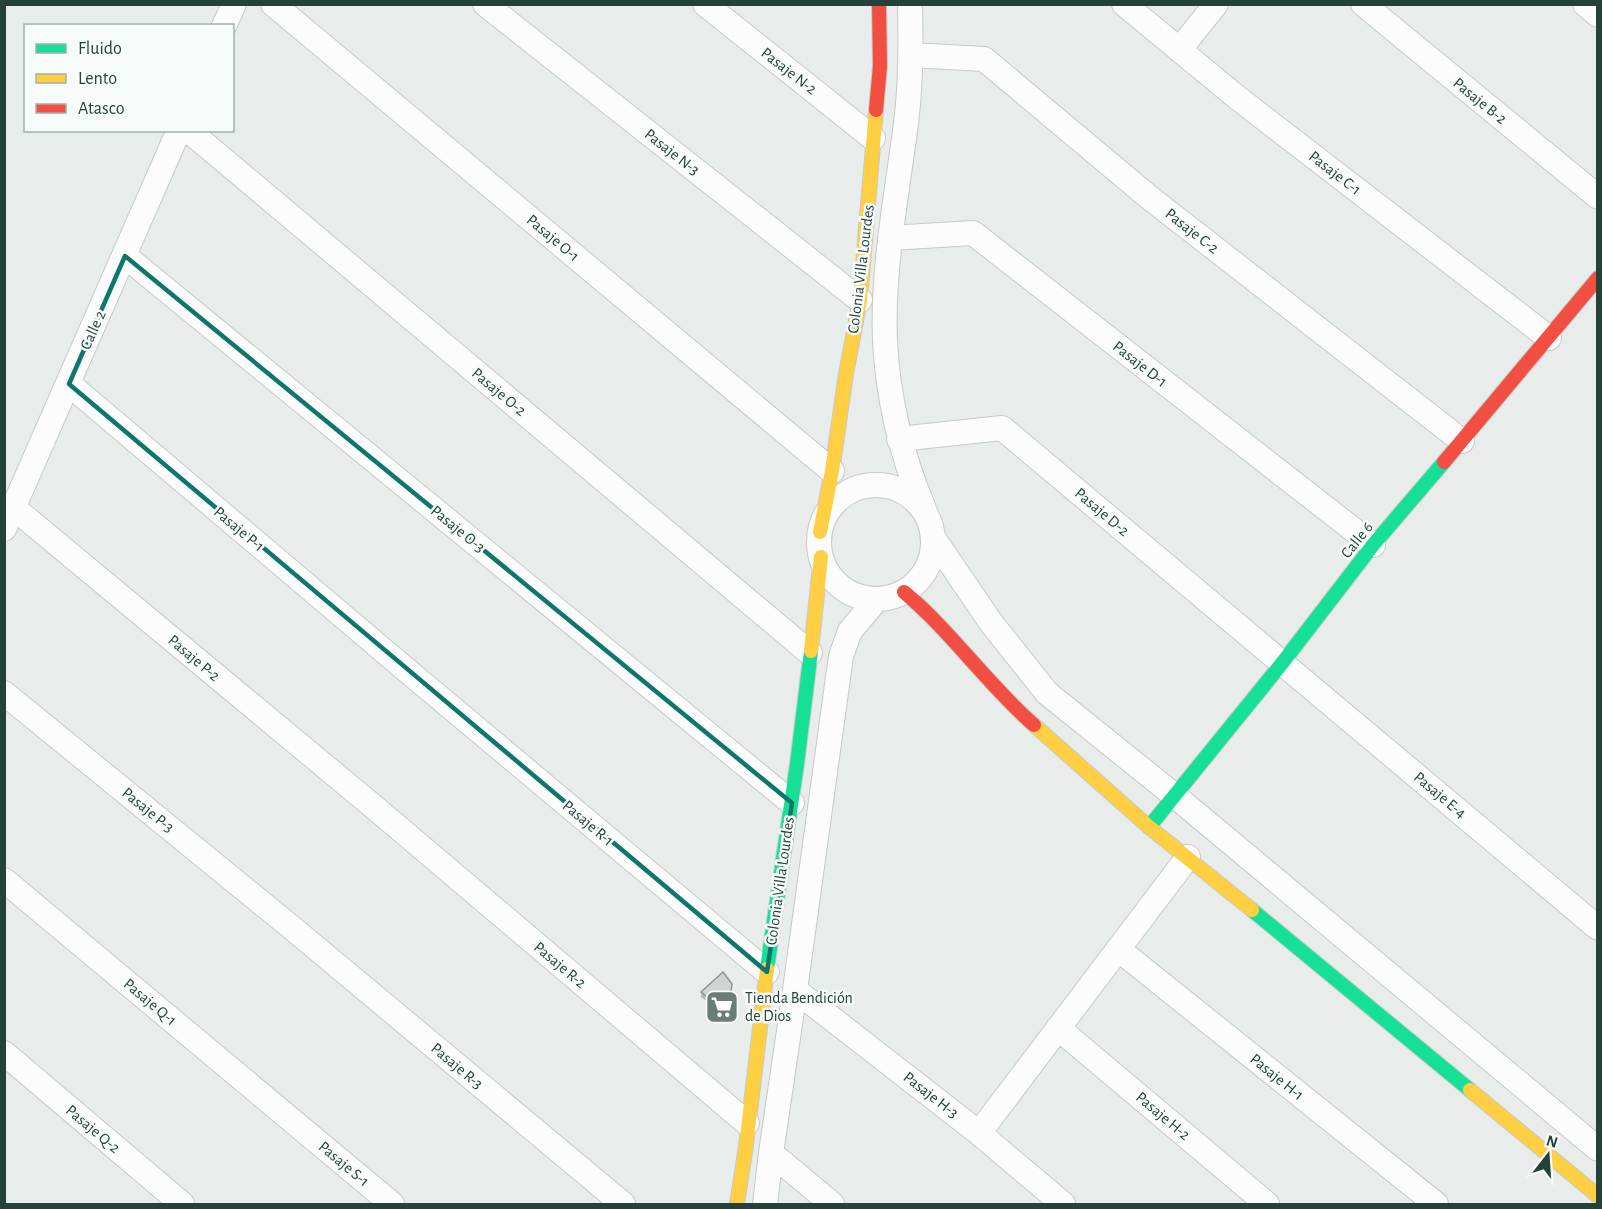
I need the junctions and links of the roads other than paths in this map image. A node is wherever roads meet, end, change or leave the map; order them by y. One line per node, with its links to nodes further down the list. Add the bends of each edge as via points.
1 (234, 4): 12 (street)
2 (273, 4): 27 (street, Pasaje O-1)
3 (485, 4): 22 (street, Pasaje N-3)
4 (705, 4): 17 (street, Pasaje N-2)
5 (879, 4): 17 (street, Colonia Villa Lourdes, via 880,66)
6 (910, 4): 14 (street, Colonia Villa Lourdes)
7 (1124, 4): 13 (street, Pasaje C-1)
8 (1216, 4): 13 (street)
9 (1362, 4): 18 (street, Pasaje B-2)
10 (1585, 4): 11 (street)
11 (1598, 15)
12 (225, 24)
13 (1179, 50): 23 (street, Pasaje C-1)
14 (911, 55): 19 (street, Colonia Villa Lourdes, via 907,120); 26 (street, Pasaje C-2, via 984,59 1150,198)
15 (178, 132): 20 (street, Calle 2)
16 (191, 132): 36 (street, Pasaje O-2)
17 (873, 138): 22 (street, Colonia Villa Lourdes)
18 (1598, 197)
19 (890, 238): 25 (street, Colonia Villa Lourdes, via 885,341); 32 (street, Pasaje D-1, via 973,233)
20 (125, 256): 24 (street, Calle 2); 41 (street, Pasaje O-3)
21 (1598, 278): 23 (street, Calle 6)
22 (860, 300): 27 (street, Colonia Villa Lourdes)
23 (1549, 338): 26 (street, Calle 6)
24 (69, 384): 29 (street, Calle 2); 38 (street, Pasaje P-1)
25 (899, 440): 28 (street, Colonia Villa Lourdes); 37 (street, Pasaje D-2, via 1002,428)
26 (1462, 441): 32 (street, Calle 6)
27 (832, 471): 30 (street, Colonia Villa Lourdes)
28 (924, 509): 30 (street, via 896,488 876,484 856,488 839,498 826,513); 31 (street)
29 (9, 519): 42 (street, Pasaje P-2)
30 (820, 532): 33 (street)
31 (934, 539): 34 (street, via 926,570); 40 (street, via 992,624 1047,693)
32 (1373, 545): 37 (street, Calle 6)
33 (821, 557): 35 (street, via 837,583 849,592); 36 (street, Colonia Villa Lourdes)
34 (904, 592): 35 (street); 43 (street, via 1028,720)
35 (877, 599): 50 (street, Colonia Villa Lourdes, via 850,631 841,656)
36 (810, 653): 41 (street, Colonia Villa Lourdes)
37 (1282, 662): 40 (street, Calle 6); 47 (street, Pasaje E-4)
38 (410, 673): 49 (street, Pasaje R-1)
39 (4, 693): 46 (street, Pasaje P-3)
40 (1175, 796): 43 (street, Calle 6); 56 (street)
41 (792, 802): 49 (street, Colonia Villa Lourdes)
42 (374, 807): 54 (street, Pasaje R-2)
43 (1149, 827): 44 (street)
44 (1188, 857): 48 (street); 58 (street)
45 (4, 880): 53 (street, Pasaje Q-1)
46 (291, 927): 61 (street, Pasaje R-3)
47 (1598, 928)
48 (1118, 949): 51 (street); 67 (street, Pasaje H-1)
49 (767, 972): 54 (street, Colonia Villa Lourdes)
50 (795, 990): 55 (street, Pasaje H-3); 57 (street, Colonia Villa Lourdes)
51 (1058, 1028): 55 (street); 66 (street, Pasaje H-2)
52 (4, 1053): 59 (street, Pasaje Q-2)
53 (295, 1123): 60 (street, Pasaje S-1)
54 (747, 1124): 62 (street, Colonia Villa Lourdes)
55 (979, 1133): 65 (street, Pasaje H-3)
56 (1598, 1149)
57 (771, 1153): 63 (street, Colonia Villa Lourdes); 64 (street)
58 (1598, 1196)
59 (182, 1204)
60 (392, 1204)
61 (623, 1204)
62 (737, 1204)
63 (765, 1204)
64 (832, 1204)
65 (1063, 1204)
66 (1267, 1204)
67 (1436, 1204)

